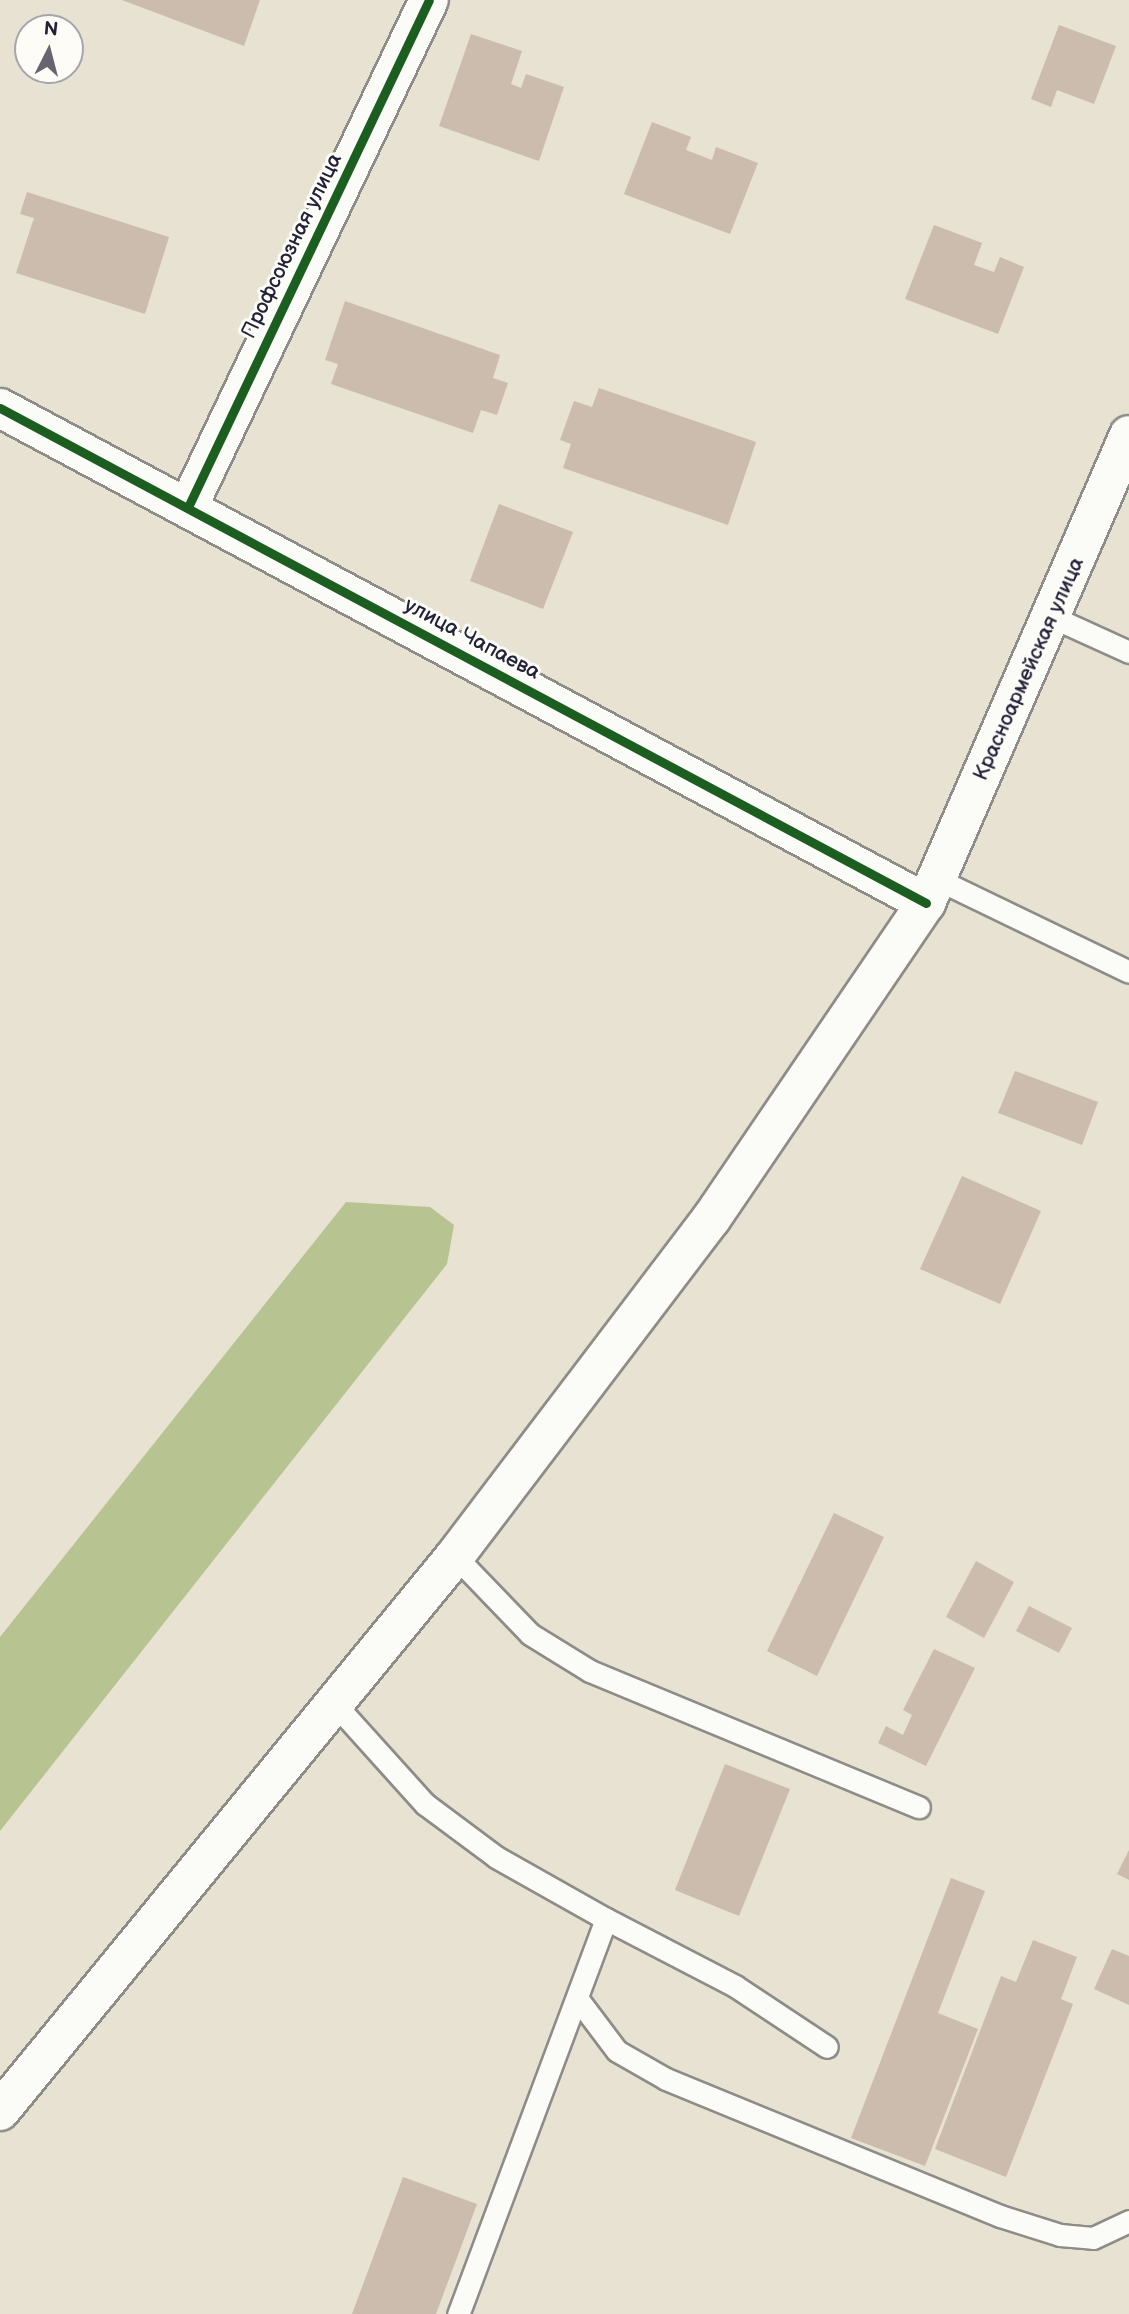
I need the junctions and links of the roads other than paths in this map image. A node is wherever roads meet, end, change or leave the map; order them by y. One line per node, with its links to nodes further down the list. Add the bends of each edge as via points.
1 (429, 0): 5 (main road, Профсоюзная улица)
2 (0, 408): 5 (main road, улица Чапаева)
3 (1129, 435): 4 (main road, Красноармейская улица)
4 (1122, 479): 6 (main road, Красноармейская улица)
5 (188, 507): 8 (main road, улица Чапаева)
6 (1052, 617): 7 (lane); 8 (main road, Красноармейская улица)
7 (1129, 652)
8 (931, 890): 9 (lane); 10 (main road, Красноармейская улица, via 710,1219)
9 (1129, 972)
10 (455, 1556): 11 (main road, Красноармейская улица); 12 (lane, via 530,1634 590,1671)
11 (334, 1703): 13 (lane, via 425,1804 496,1857); 16 (main road, Красноармейская улица)
12 (919, 1807)
13 (606, 1919): 14 (lane); 15 (lane, via 735,1986)
14 (577, 1998): 17 (lane, via 617,2051 666,2079 1000,2216 1060,2235 1093,2238); 18 (lane)
15 (827, 2047)
16 (0, 2111)
17 (1129, 2221)
18 (458, 2314)

